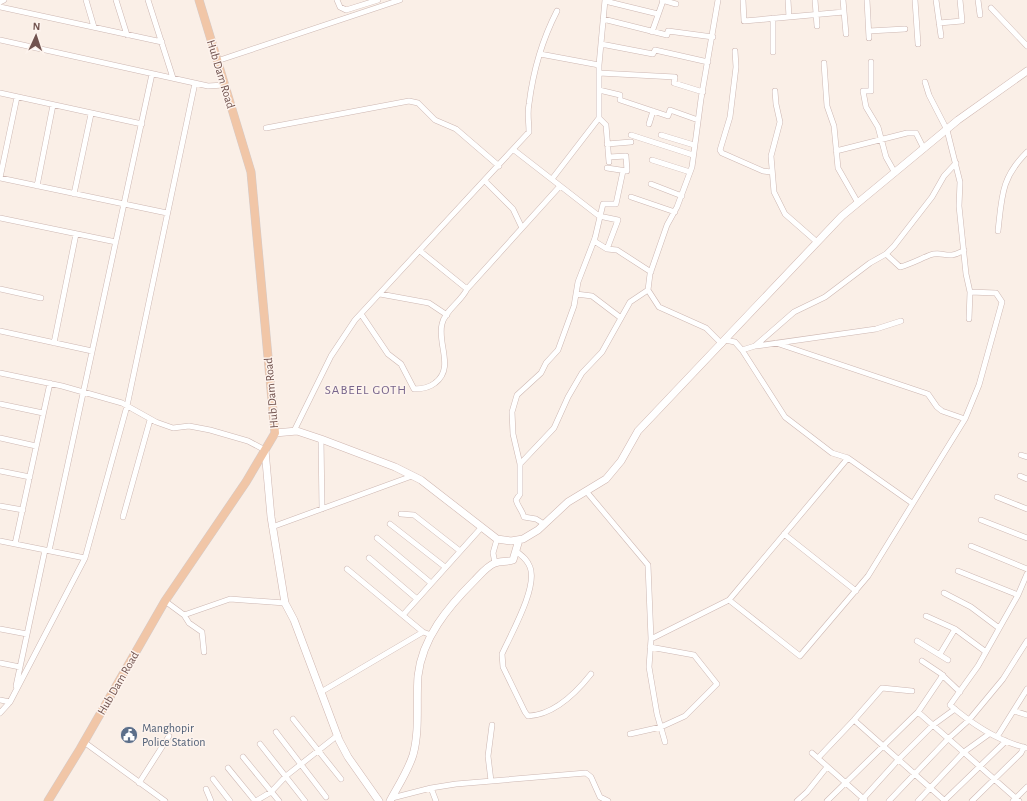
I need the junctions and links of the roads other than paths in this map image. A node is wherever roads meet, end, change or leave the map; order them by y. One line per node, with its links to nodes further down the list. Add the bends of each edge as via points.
1 (4, 0): 21 (street)
2 (86, 0): 35 (street)
3 (116, 0): 39 (street)
4 (148, 0): 45 (street)
5 (199, 0): 52 (main road, Hub Dam Road)
6 (338, 0): 7 (street, via 340,7 346,10)
7 (378, 0)
8 (400, 0): 52 (street)
9 (605, 0): 27 (street); 32 (street)
10 (663, 0): 22 (street); 27 (street)
11 (718, 0): 42 (street)
12 (743, 0): 31 (street, via 744,21)
13 (788, 0): 30 (street)
14 (815, 0): 28 (street)
15 (843, 0): 26 (street)
16 (867, 0): 37 (street)
17 (915, 0): 47 (street)
18 (936, 0): 33 (street)
19 (960, 0): 33 (street, via 962,21)
20 (978, 0): 29 (street)
21 (0, 2)
22 (676, 4)
23 (0, 7): 35 (street)
24 (992, 8): 48 (street)
25 (557, 11): 51 (street)
26 (844, 12): 28 (street); 40 (street)
27 (658, 14): 38 (street)
28 (816, 14): 30 (street); 34 (street)
29 (980, 15)
30 (789, 16): 31 (street)
31 (773, 18): 50 (street)
32 (603, 19): 38 (street); 46 (street)
33 (939, 22): 41 (street)
34 (817, 26)
35 (94, 27): 39 (street)
36 (905, 29): 37 (street)
37 (869, 31): 43 (street)
38 (652, 32): 42 (street, via 667,35 668,30)
39 (127, 34): 45 (street)
40 (846, 34)
41 (940, 36)
42 (712, 38): 53 (street)
43 (869, 38)
44 (0, 40): 59 (street)
45 (162, 42): 60 (street)
46 (601, 44): 53 (street, via 654,54 655,50); 56 (street)
47 (918, 44)
48 (1027, 46)
49 (735, 51): 95 (street, via 736,67 730,117 720,150 722,154)
50 (773, 52)
51 (540, 54): 56 (street); 85 (street, via 529,104 529,132)
52 (217, 61): 63 (main road, Hub Dam Road)
53 (708, 62): 66 (street)
54 (871, 62): 80 (street, via 871,90 864,91 865,103 878,127)
55 (824, 64): 86 (street, via 826,106 833,122)
56 (599, 65): 58 (street)
57 (1027, 71): 77 (street)
58 (599, 73): 64 (street); 66 (street, via 675,77 674,83)
59 (152, 74): 60 (street); 74 (street)
60 (174, 78): 62 (street)
61 (925, 82): 77 (street)
62 (195, 83): 63 (street, via 208,86); 108 (street)
63 (224, 85): 150 (main road, Hub Dam Road, via 251,172)
64 (599, 90): 70 (street, via 620,95 620,100); 72 (street)
65 (775, 91): 95 (street, via 780,122 771,156)
66 (702, 92): 73 (street)
67 (0, 93): 68 (street)
68 (17, 97): 69 (street); 100 (street, via 0,178)
69 (54, 105): 71 (street); 100 (street)
70 (653, 111): 73 (street, via 668,116 670,110); 75 (street)
71 (92, 114): 74 (street); 102 (street)
72 (599, 118): 82 (street, via 606,125); 97 (street)
73 (698, 120): 83 (street)
74 (142, 124): 106 (street)
75 (649, 124)
76 (266, 128): 91 (street, via 409,101 418,103 435,120 456,129)
77 (947, 130): 84 (street); 90 (street)
78 (631, 135): 88 (street)
79 (661, 135): 83 (street)
80 (880, 140): 84 (street, via 913,132 918,135); 86 (street); 96 (street)
81 (631, 142): 82 (street)
82 (607, 144): 93 (street, via 609,160 626,156 627,172)
83 (694, 145): 88 (street)
84 (924, 149): 96 (street)
85 (514, 150): 91 (street); 97 (street)
86 (836, 151): 105 (street, via 839,173)
87 (1027, 152): 112 (street, via 1011,171 1004,185)
88 (693, 155): 94 (street)
89 (652, 160): 94 (street)
90 (956, 163): 118 (street, via 960,182 959,206); 120 (street)
91 (499, 166): 98 (street)
92 (607, 168): 93 (street)
93 (623, 171): 109 (street, via 616,204 603,204)
94 (690, 172): 103 (street)
95 (771, 172): 116 (street, via 774,192 781,209)
96 (895, 173): 105 (street)
97 (552, 179): 101 (street)
98 (485, 181): 111 (street, via 513,209); 119 (street)
99 (651, 184): 103 (street)
100 (38, 186): 102 (street)
101 (560, 186): 109 (street); 111 (street)
102 (74, 194): 106 (street)
103 (682, 196): 107 (street)
104 (631, 197): 107 (street)
105 (858, 203): 116 (street)
106 (124, 204): 108 (street); 115 (street)
107 (674, 212): 121 (street)
108 (168, 213): 145 (street)
109 (599, 216): 114 (street); 117 (street, via 618,220)
110 (0, 218): 113 (street)
111 (522, 228): 123 (street)
112 (998, 230)
113 (76, 234): 115 (street); 136 (street)
114 (594, 241): 117 (street); 127 (street)
115 (116, 242): 140 (street)
116 (817, 242): 135 (street)
117 (607, 249): 121 (street, via 617,250)
118 (964, 250): 120 (street, via 954,256 931,255 900,266); 125 (street)
119 (420, 251): 123 (street); 126 (street)
120 (886, 254): 138 (street, via 824,296 794,312)
121 (651, 272): 124 (street)
122 (0, 289): 128 (street)
123 (466, 289): 130 (street)
124 (648, 290): 131 (street, via 630,302); 135 (street, via 659,307 706,328)
125 (970, 292): 132 (street); 147 (street, via 996,293 1002,302 979,384)
126 (380, 294): 129 (street); 130 (street, via 428,303)
127 (576, 294): 131 (street, via 592,296); 156 (street, via 558,350 541,373 517,395 512,422)
128 (41, 298)
129 (361, 314): 130 (street, via 388,354 401,364 414,389 432,386 444,370 441,334 442,323); 149 (street, via 331,356)
130 (447, 315)
131 (621, 318): 156 (street, via 602,352 579,379 568,397 554,428)
132 (969, 319)
133 (901, 321): 137 (street, via 876,329)
134 (0, 331): 136 (street)
135 (723, 342): 139 (street, via 735,342); 162 (street, via 638,432 621,461 606,478)
136 (54, 343): 140 (street)
137 (776, 343): 138 (street); 147 (street, via 928,394 937,408)
138 (755, 346): 139 (street)
139 (742, 350): 155 (street, via 785,417 832,453)
140 (92, 351): 143 (street)
141 (0, 373): 142 (street)
142 (50, 383): 143 (street); 146 (street)
143 (83, 392): 145 (street); 184 (street)
144 (0, 404): 146 (street)
145 (127, 406): 148 (street); 187 (street)
146 (43, 413): 153 (street)
147 (965, 419): 164 (street)
148 (150, 420): 154 (street, via 173,428 190,426 210,430 248,441); 170 (street)
149 (294, 431): 150 (street); 152 (street)
150 (275, 433): 154 (main road, Hub Dam Road)
151 (0, 438): 153 (street)
152 (321, 439): 158 (street); 166 (street)
153 (36, 446): 160 (street)
154 (265, 450): 174 (street); 202 (main road, Hub Dam Road)
155 (848, 458): 164 (street); 176 (street)
156 (520, 464): 173 (street, via 520,494 516,500 518,506 524,516)
157 (0, 471): 160 (street)
158 (412, 476): 166 (street); 175 (street, via 421,480)
159 (1020, 476): 161 (street)
160 (30, 477): 168 (street)
161 (1027, 479)
162 (586, 491): 173 (street, via 568,502); 213 (street, via 648,565)
163 (997, 497): 167 (street)
164 (912, 503): 197 (street, via 868,576)
165 (0, 506): 168 (street)
166 (322, 509): 174 (street)
167 (1027, 509)
168 (23, 510): 182 (street)
169 (401, 514): 185 (street, via 414,515)
170 (123, 517)
171 (981, 520): 178 (street)
172 (390, 524): 190 (street)
173 (544, 524): 180 (street)
174 (272, 527): 203 (street)
175 (481, 528): 179 (street); 185 (street)
176 (784, 534): 197 (street); 201 (street)
177 (377, 538): 196 (street)
178 (1027, 538)
179 (497, 539): 180 (street); 189 (street, via 493,553)
180 (519, 540): 186 (street)
181 (0, 541): 182 (street)
182 (16, 544): 184 (street)
183 (971, 546): 191 (street)
184 (47, 551): 187 (street); 211 (street)
185 (460, 551): 190 (street)
186 (516, 551): 189 (street, via 513,560); 224 (street, via 527,560 531,568 531,587 502,654 502,661 525,712 532,716 551,709 582,686)
187 (86, 558): 230 (street)
188 (369, 558): 200 (street)
189 (495, 563): 212 (street, via 456,598)
190 (445, 568): 196 (street)
191 (1027, 568)
192 (347, 569): 205 (street)
193 (958, 571): 199 (street)
194 (1027, 574): 195 (street)
195 (1026, 581): 199 (street)
196 (431, 583): 200 (street)
197 (856, 590): 201 (street, via 800,656)
198 (944, 594): 207 (street, via 971,607)
199 (1018, 595): 207 (street)
200 (417, 598): 205 (street)
201 (729, 600): 213 (street)
202 (165, 601): 204 (street); 252 (main road, Hub Dam Road)
203 (285, 603): 204 (street, via 230,599); 228 (street)
204 (184, 614): 217 (street, via 189,623 202,632)
205 (402, 615): 210 (street)
206 (926, 616): 209 (street)
207 (999, 628): 218 (street)
208 (0, 629): 211 (street)
209 (955, 629): 218 (street); 219 (street)
210 (422, 632): 212 (street); 228 (street)
211 (27, 634): 223 (street)
212 (431, 635): 281 (street, via 425,646 419,674 417,732 413,754)
213 (650, 639): 216 (street)
214 (917, 641): 219 (street)
215 (1027, 641): 240 (street, via 1003,679)
216 (650, 647): 243 (street, via 649,667); 243 (street, via 694,655 717,684 685,716)
217 (204, 652)
218 (986, 652): 229 (street)
219 (940, 654): 220 (street)
220 (948, 660)
221 (922, 661): 225 (street)
222 (0, 663): 223 (street)
223 (20, 667): 230 (street)
224 (590, 674)
225 (943, 675): 229 (street); 235 (street)
226 (1027, 689): 234 (street)
227 (912, 691): 239 (street, via 882,688)
228 (321, 692): 247 (street)
229 (960, 692): 233 (street, via 950,705)
230 (14, 693): 232 (street)
231 (0, 700): 232 (street)
232 (10, 702): 236 (street)
233 (955, 709): 240 (street); 242 (street)
234 (1014, 711): 237 (street); 249 (street)
235 (918, 712): 242 (street); 255 (street)
236 (0, 713)
237 (1027, 715)
238 (293, 719): 257 (street)
239 (854, 720): 255 (street); 261 (street)
240 (969, 720): 246 (street); 250 (street)
241 (492, 725): 272 (street, via 488,756)
242 (933, 726): 250 (street); 262 (street)
243 (661, 727): 245 (street); 253 (street)
244 (276, 732): 263 (street)
245 (630, 734)
246 (989, 734): 249 (street); 258 (street)
247 (338, 735): 257 (street); 291 (street, via 348,758)
248 (169, 736): 273 (street)
249 (997, 737): 251 (street)
250 (948, 739): 258 (street); 267 (street)
251 (1006, 741): 256 (street); 265 (street)
252 (84, 742): 273 (street); 284 (main road, Hub Dam Road)
253 (665, 742)
254 (260, 744): 268 (street)
255 (883, 747): 262 (street); 274 (street)
256 (1025, 747): 271 (street)
257 (319, 750): 263 (street); 270 (street)
258 (964, 752): 265 (street); 278 (street)
259 (812, 753): 261 (street)
260 (243, 757): 279 (street)
261 (818, 758): 264 (street)
262 (898, 760): 267 (street); 282 (street)
263 (301, 765): 268 (street); 280 (street)
264 (827, 766): 274 (street); 294 (street)
265 (980, 766): 271 (street); 298 (street)
266 (228, 768): 288 (street)
267 (915, 775): 278 (street); 296 (street)
268 (286, 776): 279 (street); 290 (street)
269 (213, 779): 287 (street)
270 (341, 779)
271 (995, 779): 283 (street); 299 (street)
272 (491, 782): 276 (street); 293 (street, via 586,773 591,777 600,797)
273 (139, 783): 285 (street)
274 (845, 784): 282 (street); 295 (street)
275 (1027, 787): 283 (street)
276 (431, 788): 281 (street); 292 (street)
277 (206, 789): 286 (street)
278 (931, 789): 297 (street); 298 (street)
279 (271, 792): 288 (street); 289 (street)
280 (326, 797)
281 (391, 800)
282 (863, 800)
283 (1016, 800)
284 (48, 801)
285 (165, 801)
286 (210, 801)
287 (230, 801)
288 (255, 801)
289 (279, 801)
290 (305, 801)
291 (379, 801)
292 (436, 801)
293 (608, 801)
294 (797, 801)
295 (827, 801)
296 (889, 801)
297 (918, 801)
298 (944, 801)
299 (972, 801)

